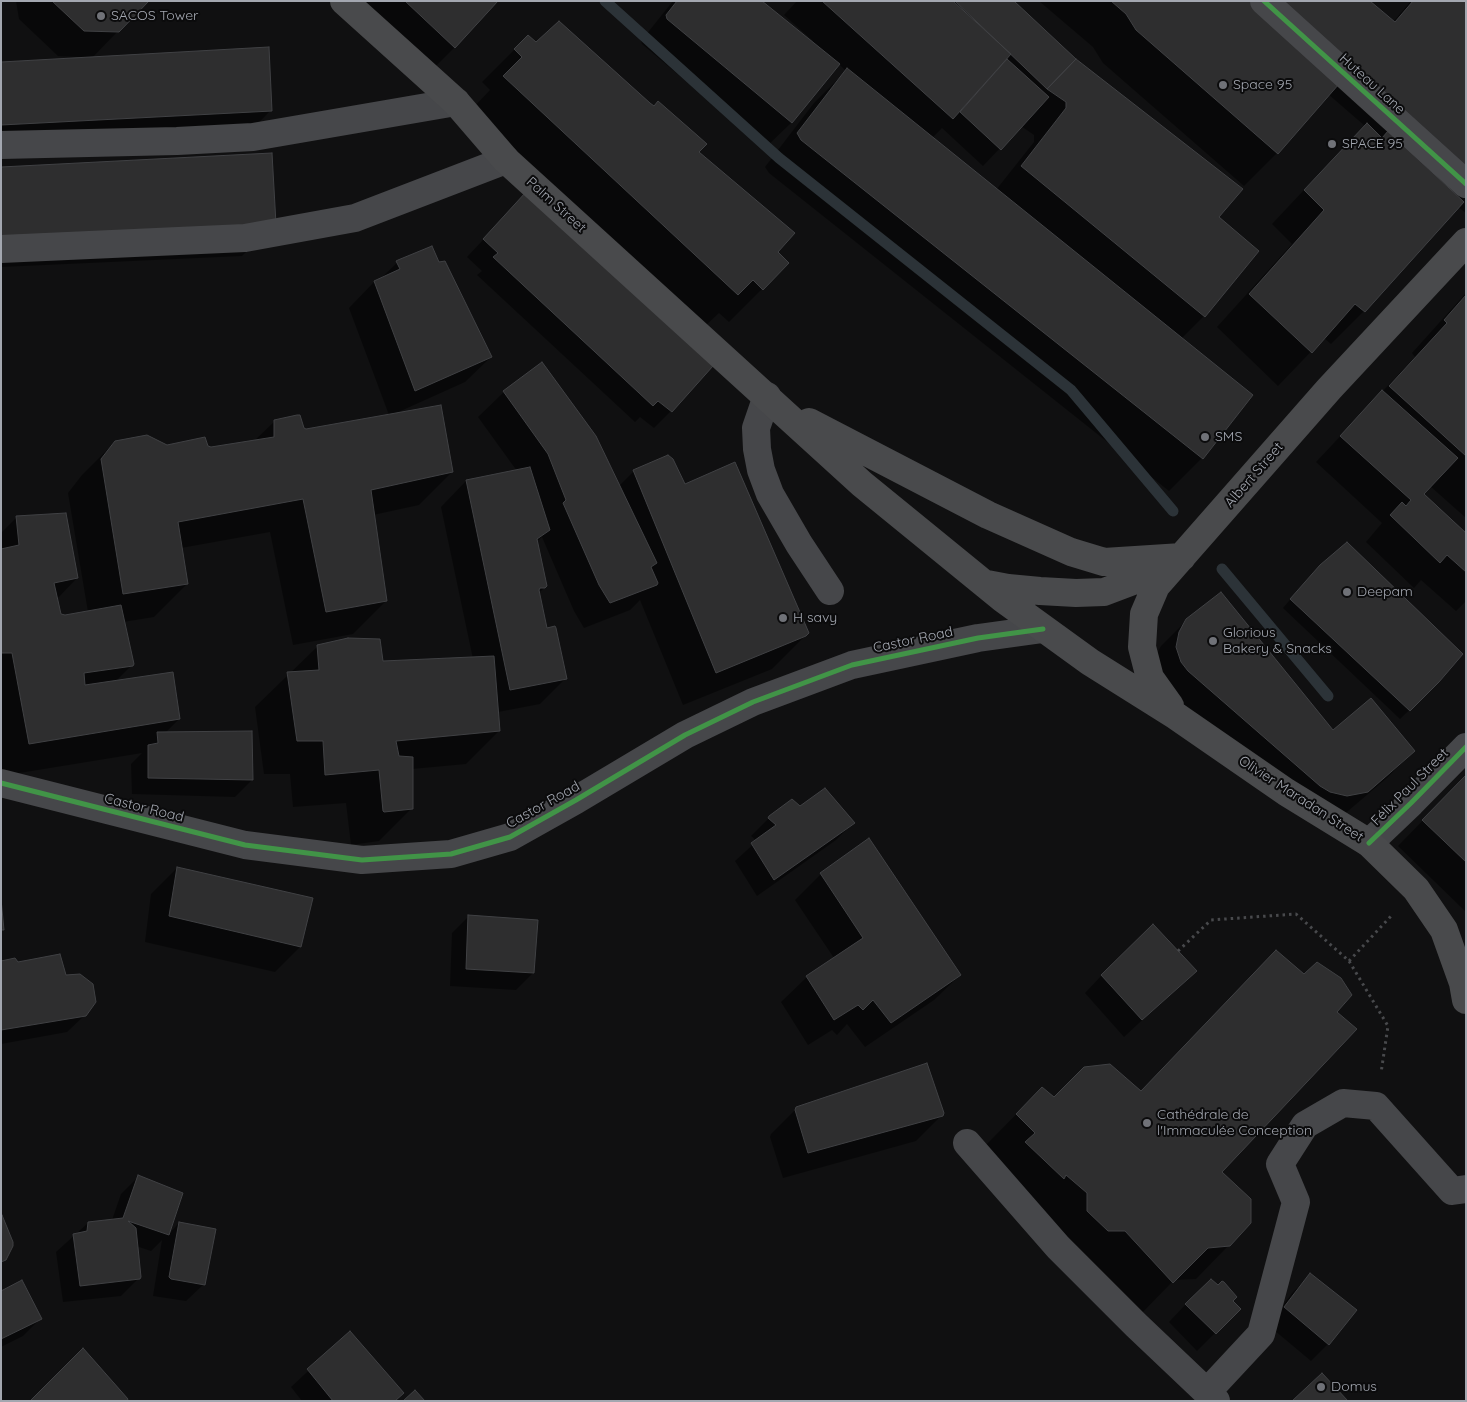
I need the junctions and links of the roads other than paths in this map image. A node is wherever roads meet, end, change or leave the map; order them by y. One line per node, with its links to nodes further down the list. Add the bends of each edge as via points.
1 (344, 1): 3 (main road, Palm Street)
2 (1264, 1): 6 (street, Huteau Lane)
3 (456, 102): 4 (street, via 253,137); 5 (main road, Palm Street)
4 (1, 145)
5 (506, 160): 8 (street, via 355,218 244,238); 9 (main road, Palm Street)
6 (1466, 184)
7 (1466, 242): 10 (main road, Albert Street, via 1329,389)
8 (9, 253)
9 (770, 400): 10 (main road, via 855,447 1071,552 1104,562); 11 (main road, Olivier Maradan Street, via 862,484); 12 (street, via 756,428 761,470 770,494)
10 (1182, 557): 11 (main road, Albert Street, via 1104,592 1040,591); 14 (main road, via 1156,586 1144,614 1142,647 1150,678)
11 (985, 584): 13 (main road, Olivier Maradan Street)
12 (830, 591)
13 (1043, 629): 14 (main road, Olivier Maradan Street); 16 (street, Castor Road, via 978,638 852,665 753,702 684,735 510,837 451,854 362,860 244,845)
14 (1176, 716): 17 (main road, Olivier Maradan Street, via 1286,792)
15 (1466, 747): 17 (street, Félix Paul Street)
16 (1, 783)
17 (1369, 843): 18 (main road, Olivier Maradan Street, via 1416,889 1444,930)
18 (1466, 1000)
19 (967, 1142): 21 (street, via 1058,1247)
20 (1466, 1189): 21 (street, via 1452,1191 1376,1106 1343,1103 1305,1125 1280,1164 1296,1202 1261,1334)
21 (1212, 1396)

